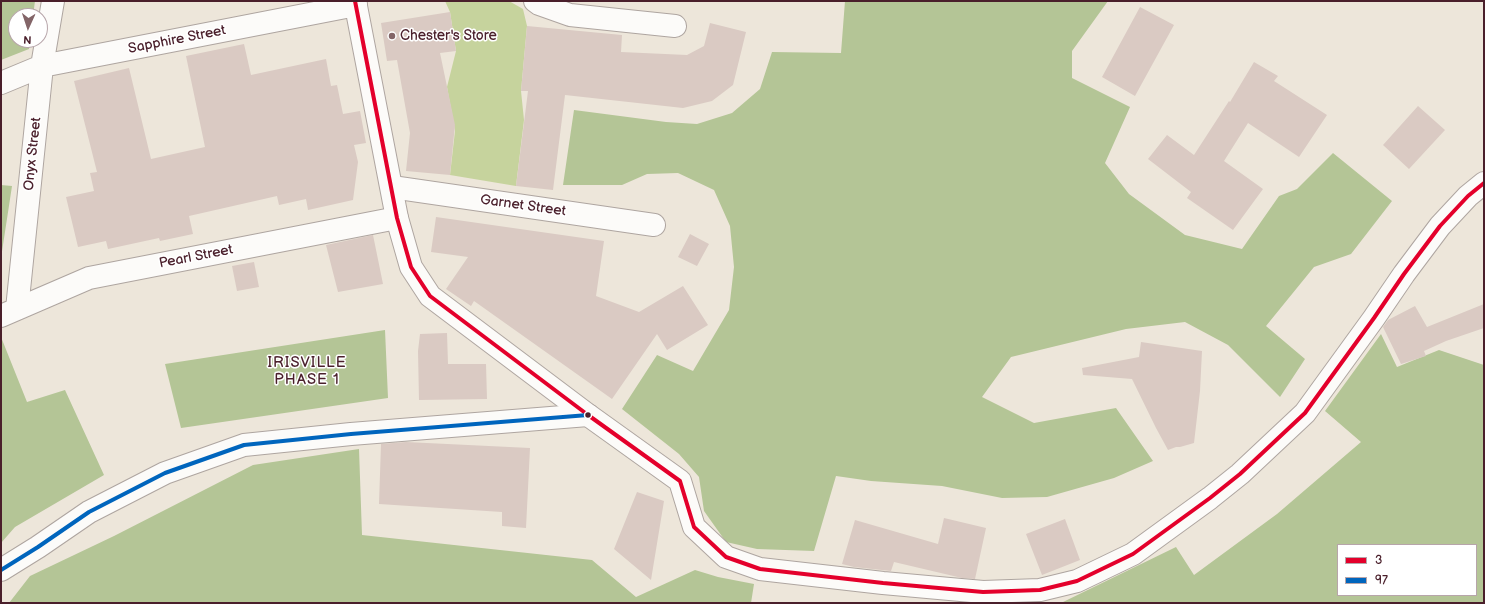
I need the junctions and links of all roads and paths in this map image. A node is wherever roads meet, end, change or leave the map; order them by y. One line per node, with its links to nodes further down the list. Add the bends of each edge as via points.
1 (53, 1): 5 (street, Onyx Street)
2 (535, 1): 4 (street, via 570,15)
3 (356, 3): 5 (street, Sapphire Street); 8 (street)
4 (675, 26)
5 (42, 66): 6 (street, Sapphire Street); 11 (street, Onyx Street)
6 (1, 83)
7 (1484, 183): 12 (street, via 1440,226 1305,413 1240,474 1210,498 1133,554 1077,581 1040,590 983,592 760,569 726,557 694,527 680,481)
8 (392, 186): 9 (street); 10 (street, Garnet Street)
9 (397, 218): 11 (street, Pearl Street, via 89,278); 12 (street, via 411,267 430,296)
10 (654, 225)
11 (9, 312)
12 (588, 415): 13 (street, via 244,445 164,473 89,512)
13 (1, 570)

